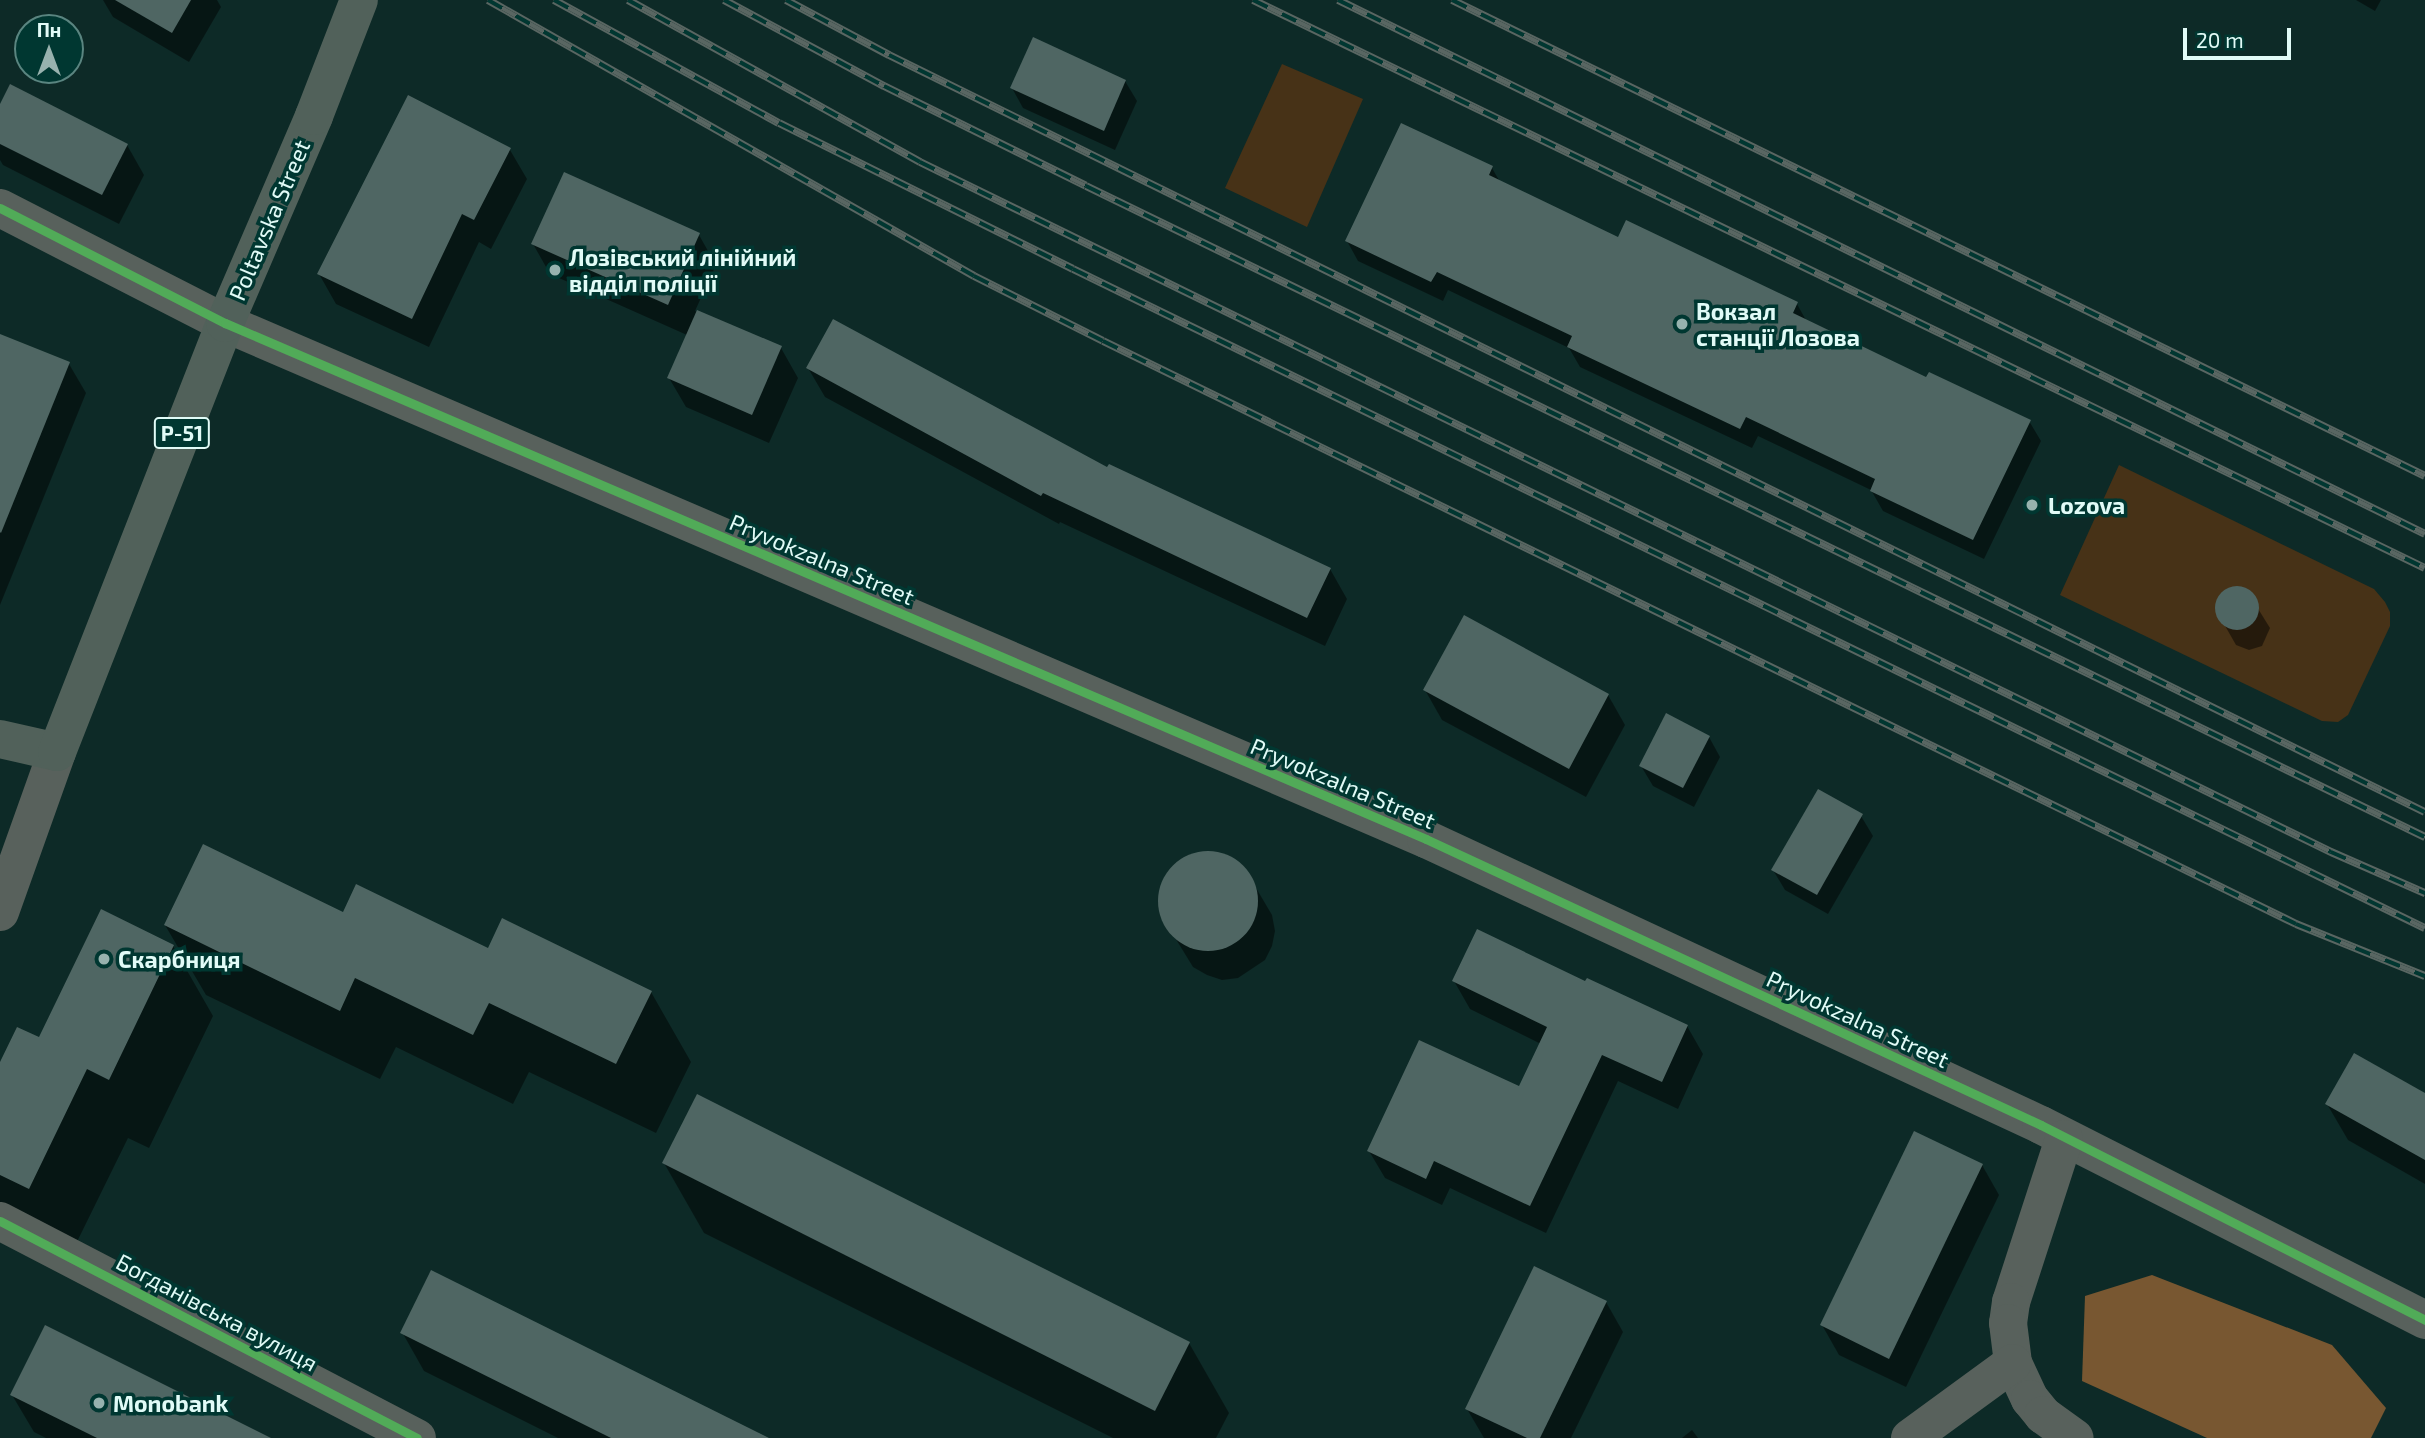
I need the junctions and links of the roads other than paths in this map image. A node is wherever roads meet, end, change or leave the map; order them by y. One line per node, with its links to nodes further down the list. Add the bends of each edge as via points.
1 (359, 0): 3 (main road, Poltavska Street / Р-51)
2 (0, 208): 3 (street, Pryvokzalna Street)
3 (225, 323): 5 (main road, Poltavska Street / Р-51); 7 (street, Pryvokzalna Street, via 1426,839)
4 (0, 739): 5 (main road)
5 (57, 752): 6 (street)
6 (0, 912)
7 (2064, 1139): 9 (street, Pryvokzalna Street); 10 (street, via 2011,1302 2008,1323)
8 (0, 1221): 11 (street, Богданівська вулиця)
9 (2425, 1320)
10 (2013, 1363): 12 (street); 13 (street, via 2043,1415)
11 (417, 1438)
12 (1910, 1438)
13 (2075, 1438)

